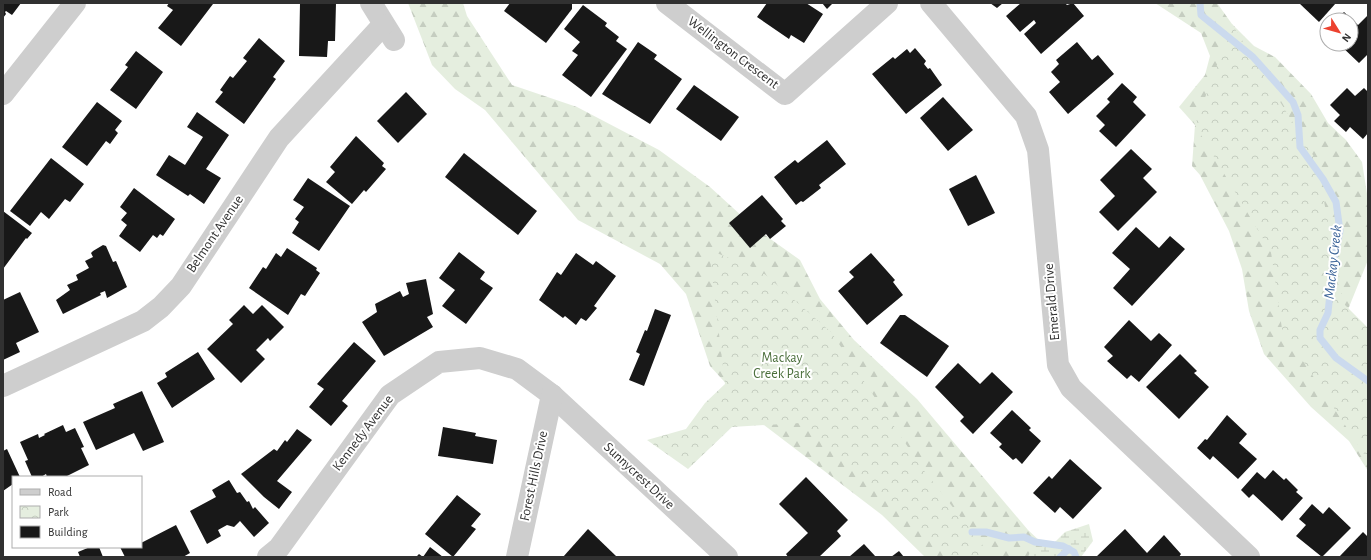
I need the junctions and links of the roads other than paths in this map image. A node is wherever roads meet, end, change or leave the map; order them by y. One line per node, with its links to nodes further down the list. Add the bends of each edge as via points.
1 (75, 3): 6 (street)
2 (371, 3): 7 (street, Belmont Avenue, via 388,33 279,138 181,286 161,307 143,322)
3 (667, 3): 4 (street, Wellington Crescent, via 785,94)
4 (887, 3)
5 (931, 3): 12 (street, Emerald Drive, via 1026,116 1038,150 1058,365 1071,388)
6 (3, 94)
7 (3, 386)
8 (552, 395): 9 (street, Kennedy Avenue, via 517,368 480,358 439,362 390,395 278,548); 10 (street, Forest Hills Drive); 11 (street, Sunnycrest Drive)
9 (268, 557)
10 (517, 557)
11 (727, 557)
12 (1250, 557)

